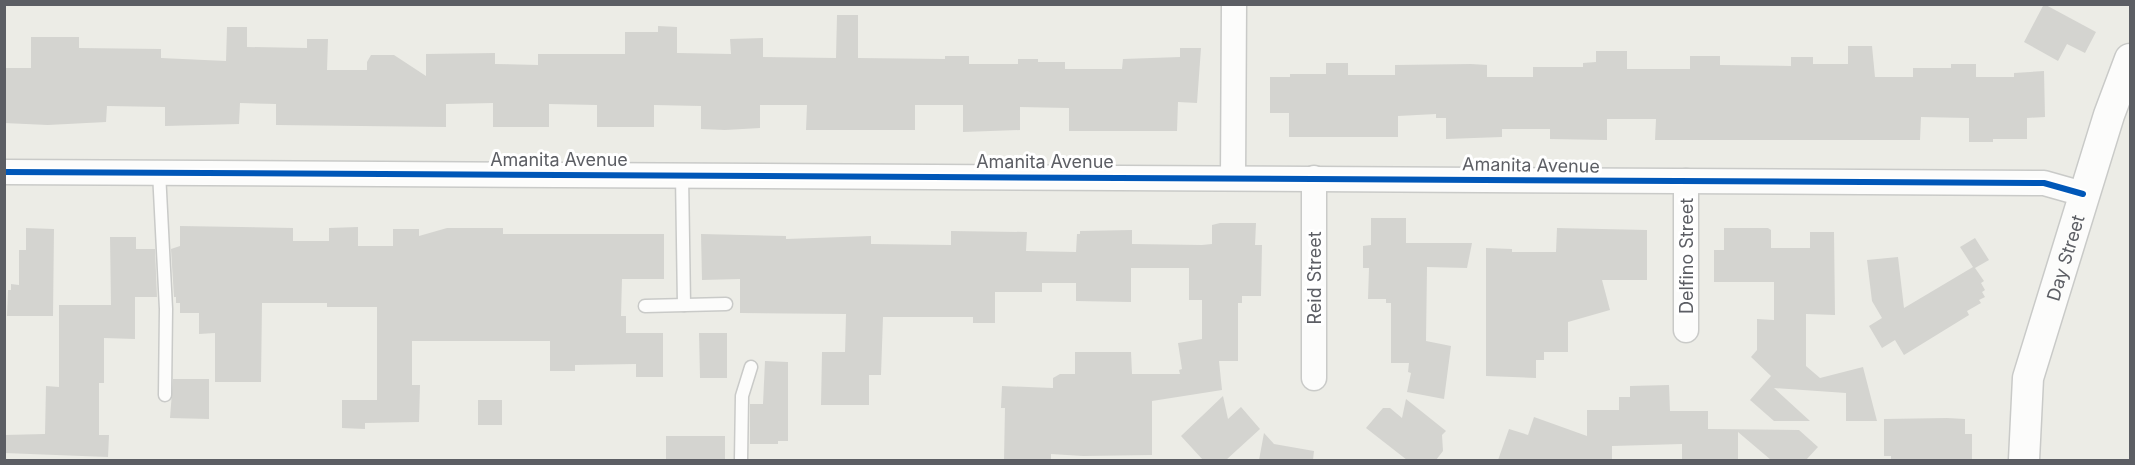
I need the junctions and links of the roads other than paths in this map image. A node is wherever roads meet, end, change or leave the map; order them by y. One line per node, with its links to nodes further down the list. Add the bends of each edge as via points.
1 (1234, 4): 6 (street)
2 (2130, 59): 9 (street, Day Street)
3 (4, 172): 4 (street, Amanita Avenue)
4 (159, 172): 5 (street, Amanita Avenue); 16 (lane, via 166,309)
5 (682, 175): 6 (street, Amanita Avenue); 11 (lane)
6 (1233, 177): 7 (street, Amanita Avenue)
7 (1314, 178): 8 (street, Amanita Avenue); 15 (street, Reid Street)
8 (1686, 181): 9 (street, Amanita Avenue, via 2044,183); 13 (street, Delfino Street)
9 (2084, 194): 18 (street, Day Street, via 2028,378)
10 (726, 304): 11 (lane)
11 (684, 305): 12 (lane)
12 (645, 306)
13 (1686, 330)
14 (751, 368): 17 (lane, via 742,396)
15 (1314, 378)
16 (165, 395)
17 (741, 460)
18 (2024, 460)

